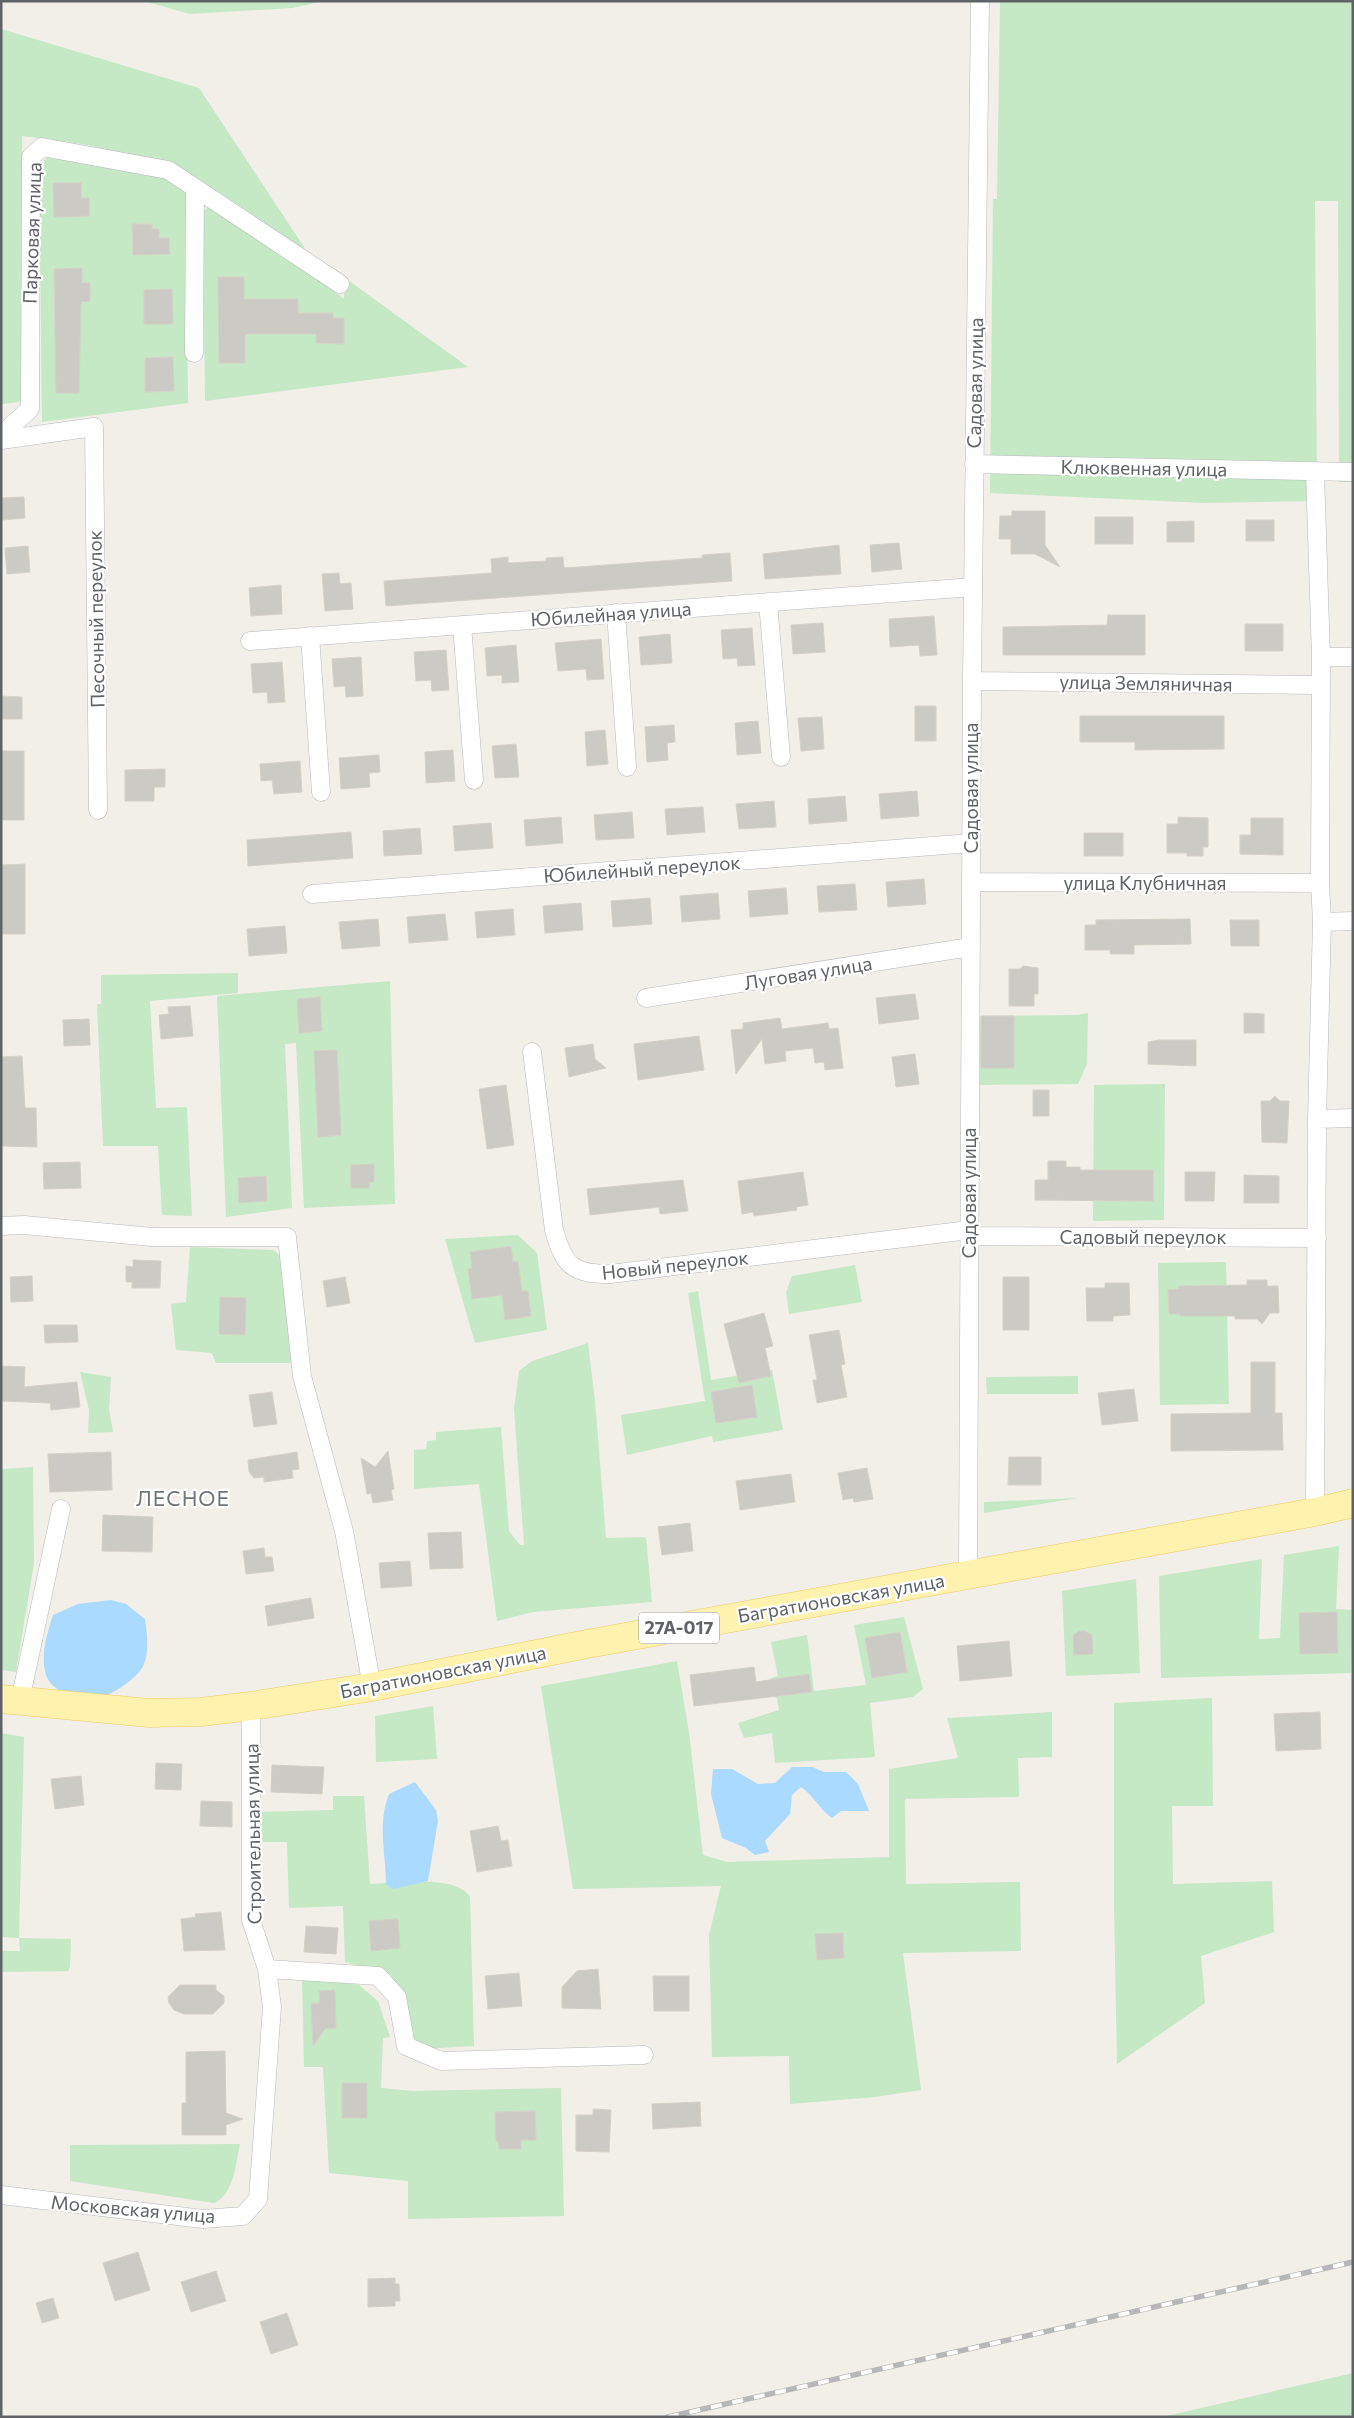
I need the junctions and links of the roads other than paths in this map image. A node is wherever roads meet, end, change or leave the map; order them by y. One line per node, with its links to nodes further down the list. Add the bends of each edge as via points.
1 (980, 1): 7 (street, Садовая улица)
2 (194, 188): 3 (street, Парковая улица); 4 (street); 5 (street, Парковая улица, via 168,170 42,147 31,157 30,409)
3 (340, 284)
4 (194, 353)
5 (1, 435)
6 (1, 440): 24 (street, Песочный переулок, via 94,427)
7 (974, 464): 9 (street, Клюквенная улица); 10 (street, Садовая улица)
8 (1353, 472): 9 (street, Клюквенная улица)
9 (1315, 473): 17 (street)
10 (973, 587): 11 (street, Юбилейная улица); 18 (street, Садовая улица)
11 (768, 602): 12 (street, Юбилейная улица); 20 (street)
12 (616, 613): 13 (street, Юбилейная улица); 21 (street)
13 (462, 625): 14 (street, Юбилейная улица); 22 (street)
14 (310, 636): 15 (street, Юбилейная улица); 23 (street)
15 (250, 641)
16 (1353, 657): 17 (street)
17 (1322, 658): 19 (street)
18 (972, 681): 19 (street, улица Земляничная); 25 (street, Садовая улица)
19 (1321, 685): 27 (street)
20 (781, 757)
21 (628, 767)
22 (474, 780)
23 (321, 792)
24 (98, 810)
25 (971, 844): 26 (street, Садовая улица); 28 (street, Юбилейный переулок)
26 (970, 882): 27 (street, улица Клубничная); 31 (street, Садовая улица)
27 (1320, 883): 30 (street)
28 (312, 894)
29 (1353, 921): 30 (street)
30 (1322, 922): 35 (street)
31 (970, 947): 32 (street, Луговая улица); 37 (street, Садовая улица)
32 (646, 998)
33 (532, 1052): 37 (street, Новый переулок, via 554,1230 559,1249 577,1270 610,1274)
34 (1353, 1118): 35 (street)
35 (1317, 1119): 38 (street)
36 (1, 1226): 43 (street, via 24,1225 152,1237 287,1237 302,1376 344,1531)
37 (969, 1233): 38 (street, Садовый переулок); 42 (street, Садовая улица)
38 (1317, 1238): 41 (street)
39 (1352, 1508): 41 (main road, Багратионовская улица / 27А-017)
40 (61, 1509): 44 (street)
41 (1315, 1512): 42 (main road, Багратионовская улица / 27А-017)
42 (968, 1575): 43 (main road, Багратионовская улица / 27А-017)
43 (372, 1686): 45 (main road, Багратионовская улица / 27А-017)
44 (11, 1700): 45 (main road, Багратионовская улица / 27А-017, via 149,1713 202,1712)
45 (251, 1706): 46 (street, Строительная улица, via 251,1920)
46 (267, 1969): 47 (street, via 378,1976 397,1997 406,2046 441,2061); 49 (street, Строительная улица, via 272,2007)
47 (644, 2055)
48 (1, 2195): 49 (street, Московская улица, via 203,2219 243,2216)
49 (258, 2199)

